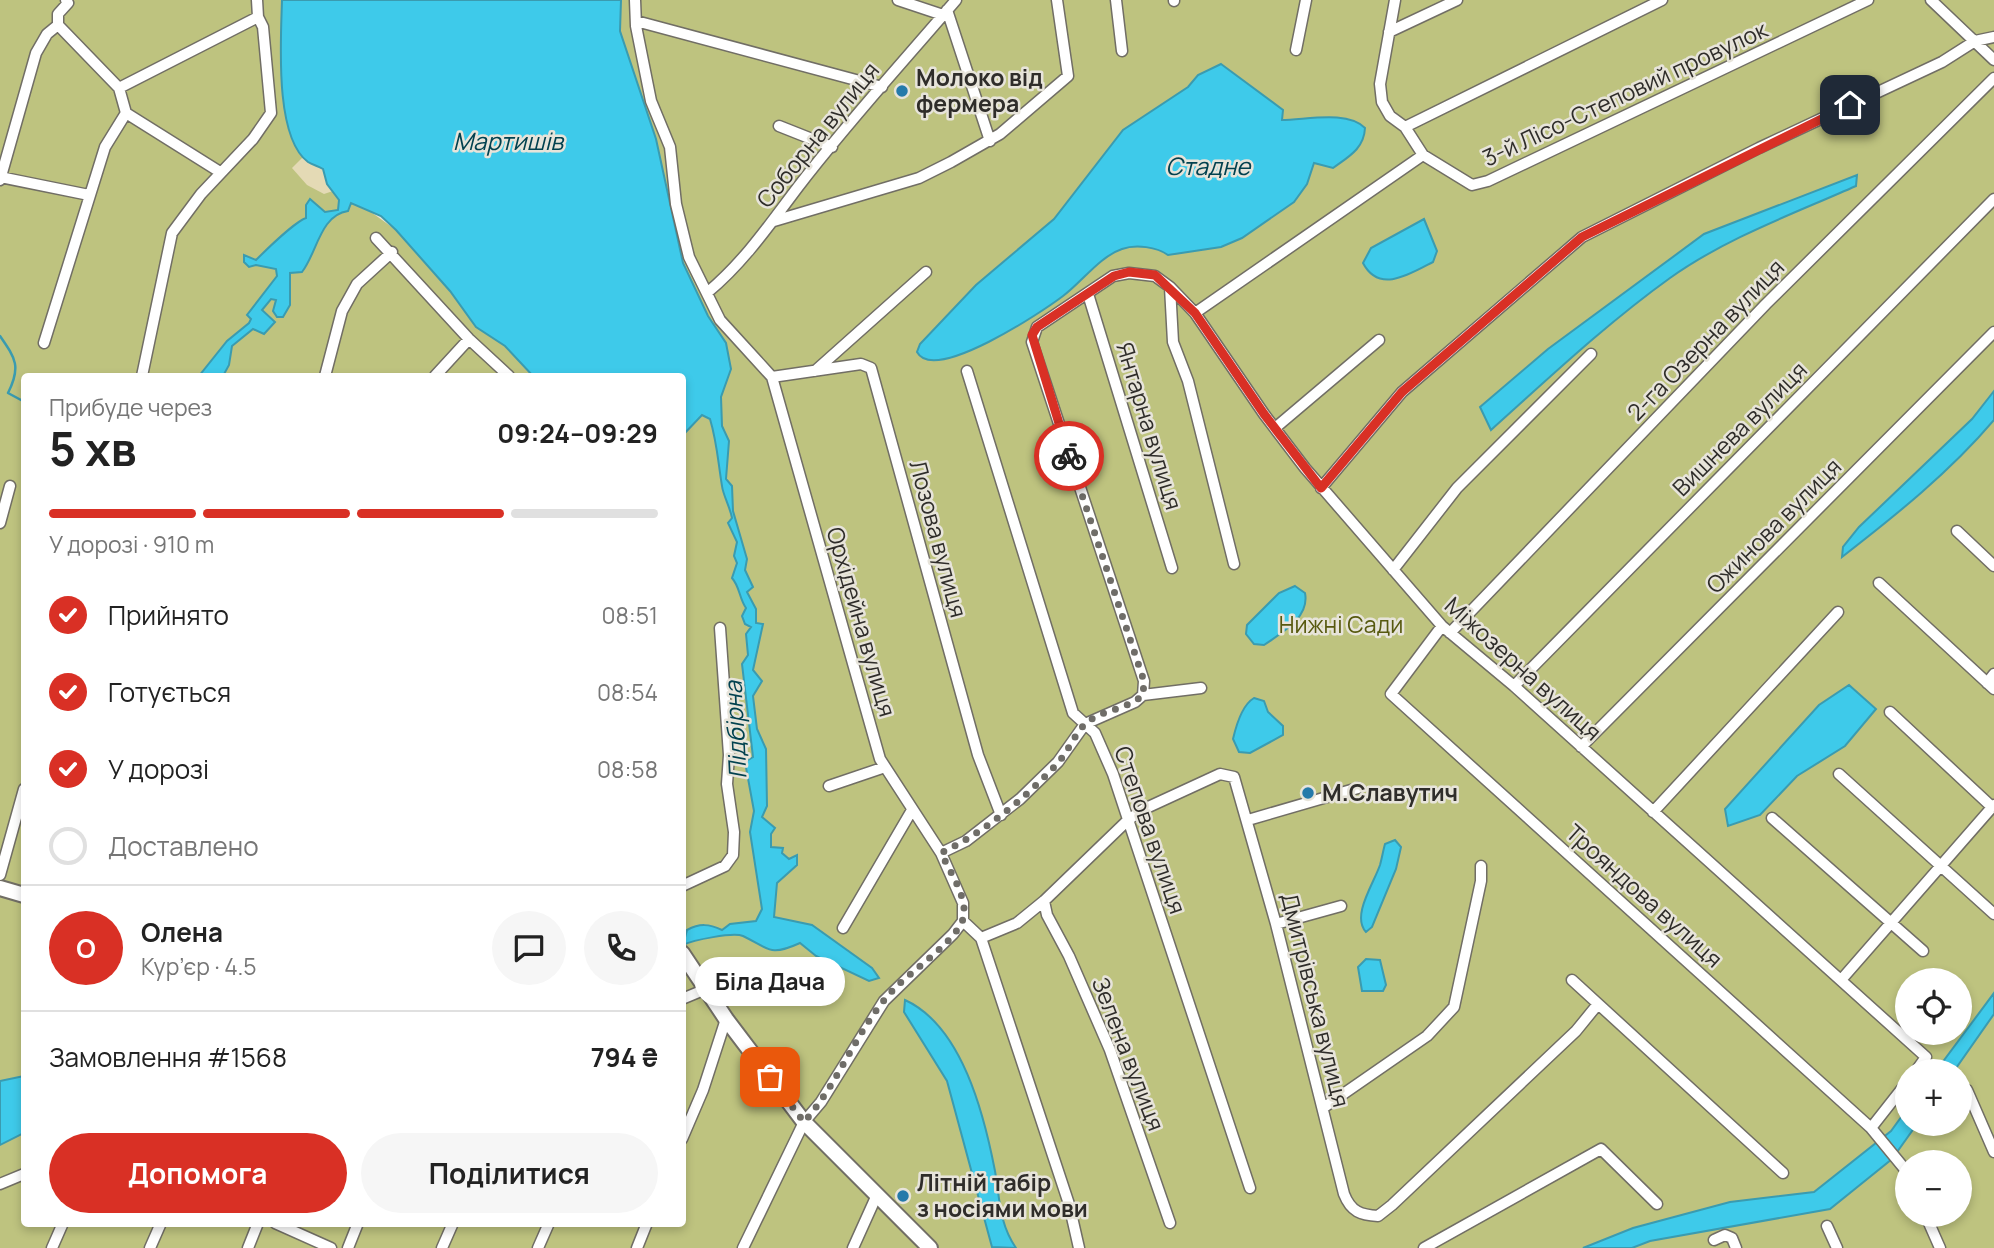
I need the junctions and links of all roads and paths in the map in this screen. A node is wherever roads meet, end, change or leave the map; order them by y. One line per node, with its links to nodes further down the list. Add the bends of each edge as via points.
1 (257, 0): 15 (street)
2 (635, 0): 16 (street, Орхідейна вулиця)
3 (898, 0): 14 (street)
4 (956, 0): 14 (street, Соборна вулиця)
5 (1057, 0): 30 (street, via 1068,76)
6 (1116, 0): 22 (street)
7 (1306, 0): 21 (street)
8 (1395, 0): 18 (street)
9 (1457, 0): 18 (street)
10 (1662, 0): 29 (street)
11 (1868, 0): 32 (street, 3-й Лісо-Степовий провулок, via 1488,181 1472,185)
12 (1931, 0): 20 (street)
13 (69, 1): 17 (street, via 58,15)
14 (945, 12): 25 (street, Соборна вулиця); 30 (street)
15 (258, 18): 26 (street); 33 (street, via 263,27 271,113)
16 (636, 21): 25 (street); 42 (street, Орхідейна вулиця, via 651,101 670,147 689,257)
17 (58, 25): 26 (street); 34 (street, via 36,53)
18 (1390, 32): 29 (street, via 1380,84 1382,102 1390,116)
19 (1994, 37): 20 (street)
20 (1975, 41): 23 (street); 59 (street, via 1942,62 1582,237 1402,392)
21 (1296, 50)
22 (1122, 51)
23 (1994, 60)
24 (1994, 78): 69 (street, 2-га Озерна вулиця)
25 (882, 87): 31 (street, Соборна вулиця)
26 (119, 88): 27 (street)
27 (127, 113): 33 (street); 35 (street, via 105,147)
28 (779, 126): 31 (street)
29 (1405, 127): 32 (street)
30 (989, 141): 37 (street, via 919,178)
31 (832, 147): 37 (street, Соборна вулиця)
32 (1423, 155): 44 (street)
33 (220, 172): 52 (street, via 172,233)
34 (0, 178): 35 (street)
35 (89, 195): 48 (street)
36 (1994, 199): 71 (street, Вишнева вулиця)
37 (774, 221): 42 (street, Соборна вулиця)
38 (376, 238): 39 (street)
39 (392, 252): 46 (street); 53 (street, via 357,284 342,311)
40 (926, 272): 50 (street)
41 (1170, 287): 43 (street, Міжозерна вулиця, via 1155,275 1138,273 1114,276); 44 (street, Міжозерна вулиця); 62 (street, via 1173,342 1188,381)
42 (708, 292): 56 (street, Орхідейна вулиця, via 720,320)
43 (1088, 294): 64 (street, Янтарна вулиця); 74 (street, via 1037,327 1032,335 1144,681)
44 (1195, 313): 57 (street, Міжозерна вулиця)
45 (1994, 332): 77 (street, Ожинова вулиця)
46 (469, 339): 54 (street); 55 (street)
47 (1379, 340): 57 (street)
48 (44, 343)
49 (1591, 354): 65 (street, via 1457,488)
50 (815, 372): 56 (street, Лозова вулиця); 86 (street, Лозова вулиця, via 861,364 871,368 975,742)
51 (967, 372): 76 (street, Степова вулиця, via 1073,713)
52 (143, 373)
53 (326, 373)
54 (438, 373)
55 (506, 373)
56 (772, 377): 78 (street, Орхідейна вулиця)
57 (1275, 428): 59 (street, Міжозерна вулиця)
58 (10, 486): 60 (street)
59 (1321, 488): 65 (street, Міжозерна вулиця)
60 (0, 523)
61 (1957, 531): 63 (street)
62 (1234, 564)
63 (1994, 566)
64 (1172, 569)
65 (1393, 570): 69 (street, Міжозерна вулиця)
66 (1879, 583): 70 (street)
67 (1838, 612): 85 (street)
68 (720, 628): 94 (street, via 733,855 725,866)
69 (1446, 629): 71 (street, Міжозерна вулиця); 73 (street, 2-га Озерна вулиця)
70 (1992, 682)
71 (1514, 686): 77 (street, Міжозерна вулиця)
72 (1201, 688): 74 (street)
73 (1391, 694): 118 (street, Трояндова вулиця)
74 (1143, 695): 76 (street)
75 (1890, 712): 83 (street)
76 (1085, 724): 86 (street, via 1058,762); 88 (street, Степова вулиця, via 1095,733 1114,774)
77 (1581, 747): 85 (street, Міжозерна вулиця)
78 (885, 767): 80 (street); 84 (street, Орхідейна вулиця)
79 (1839, 774): 92 (street)
80 (829, 786)
81 (1358, 788): 89 (street)
82 (21, 800): 93 (street)
83 (1993, 806): 92 (street)
84 (912, 810): 90 (street, Орхідейна вулиця); 103 (street)
85 (1653, 813): 108 (street, Міжозерна вулиця)
86 (1001, 815): 90 (street)
87 (1772, 818): 101 (street)
88 (1128, 820): 89 (street, Дмитрівська вулиця, via 1205,780 1228,774 1238,784); 97 (street, Дмитрівська вулиця); 125 (street, Степова вулиця)
89 (1248, 820): 102 (street, Дмитрівська вулиця)
90 (941, 853): 100 (street, Орхідейна вулиця, via 963,903)
91 (1481, 866): 116 (street, via 1454,1007 1427,1036)
92 (1941, 866): 99 (street); 101 (street)
93 (0, 875)
94 (686, 884)
95 (0, 888): 96 (street)
96 (21, 894)
97 (1044, 901): 104 (street, Дмитрівська вулиця, via 1017,923); 128 (street, Зелена вулиця, via 1110,1050)
98 (1341, 906): 102 (street)
99 (1994, 914)
100 (963, 920): 104 (street); 117 (street, via 884,1001)
101 (1893, 923): 105 (street); 108 (street)
102 (1276, 924): 116 (street, Дмитрівська вулиця)
103 (843, 928)
104 (981, 939): 151 (street, via 1069,1204)
105 (1923, 951)
106 (686, 959): 109 (street)
107 (1572, 980): 111 (street)
108 (1841, 980): 113 (street, Міжозерна вулиця)
109 (706, 989): 110 (street); 112 (street)
110 (686, 997)
111 (1598, 1004): 116 (street, Дмитрівська вулиця, via 1576,1031 1378,1216 1361,1215 1347,1202); 122 (street)
112 (726, 1018): 117 (street); 119 (street)
113 (1925, 1059)
114 (1895, 1098): 118 (street)
115 (1972, 1101): 120 (street)
116 (1322, 1108)
117 (804, 1122): 126 (street); 148 (street)
118 (1871, 1128): 121 (street, Трояндова вулиця)
119 (686, 1130)
120 (1994, 1152)
121 (1895, 1156)
122 (1783, 1173)
123 (21, 1175): 124 (street)
124 (0, 1184)
125 (1250, 1188)
126 (876, 1197): 149 (street); 150 (street)
127 (1657, 1203): 152 (street, via 1601,1149)
128 (1170, 1223)
129 (1826, 1226): 154 (street)
130 (60, 1227): 140 (street)
131 (159, 1227): 141 (street)
132 (256, 1227): 142 (street)
133 (284, 1227): 143 (street)
134 (356, 1227): 144 (street)
135 (451, 1227): 145 (street)
136 (547, 1227): 146 (street)
137 (645, 1227): 147 (street)
138 (1931, 1227): 155 (street)
139 (1713, 1240): 153 (street, via 1731,1238)
140 (52, 1248)
141 (150, 1248)
142 (248, 1248)
143 (331, 1248)
144 (348, 1248)
145 (442, 1248)
146 (538, 1248)
147 (637, 1248)
148 (743, 1248)
149 (853, 1248)
150 (930, 1248)
151 (1079, 1248)
152 (1424, 1248)
153 (1736, 1248)
154 (1837, 1248)
155 (1940, 1248)

